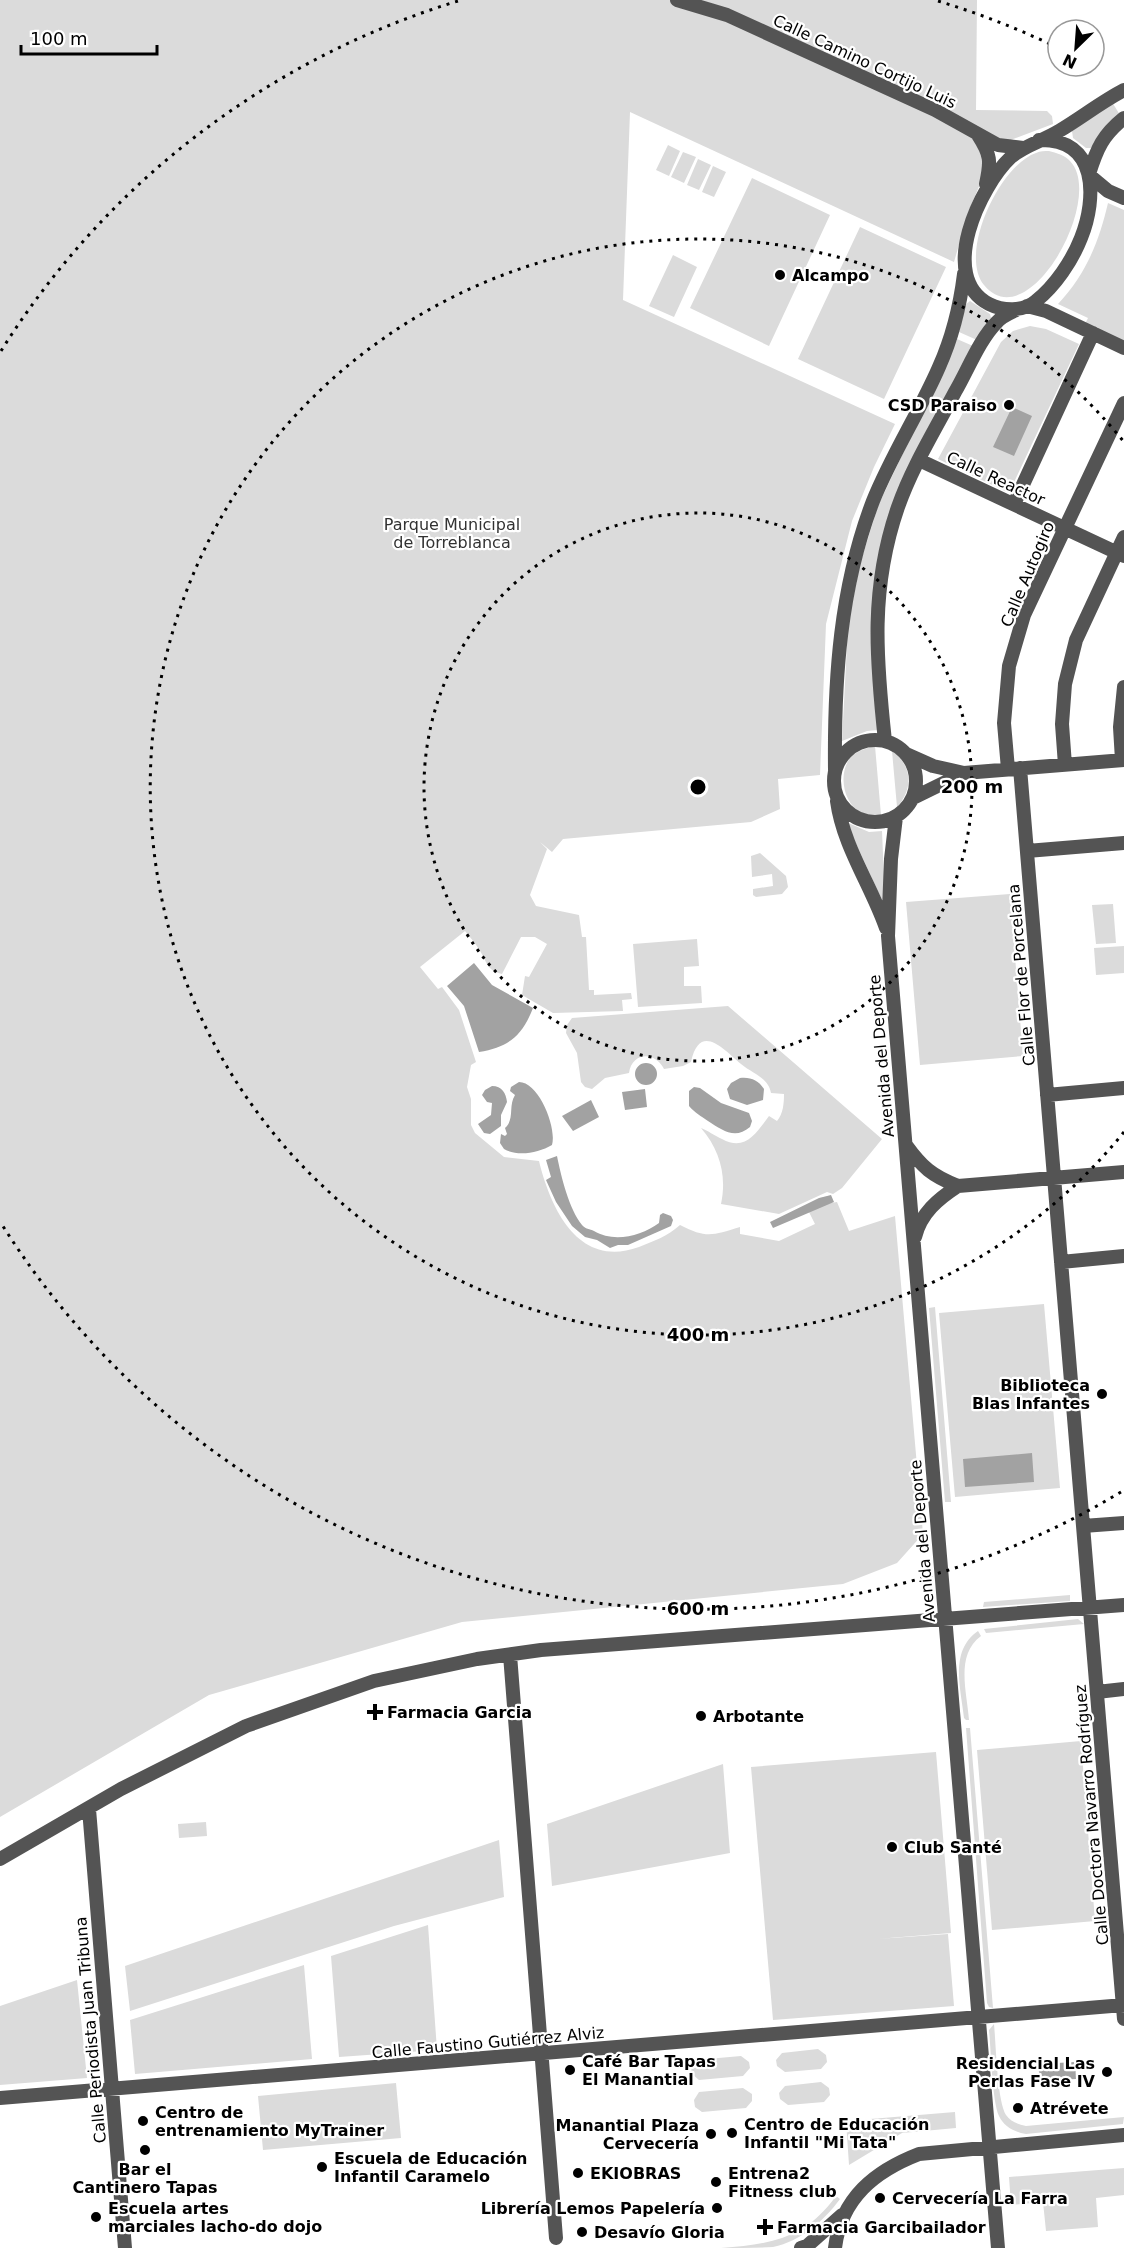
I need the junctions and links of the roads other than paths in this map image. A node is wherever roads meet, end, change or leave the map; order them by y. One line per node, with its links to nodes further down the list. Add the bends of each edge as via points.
1 (677, 0): 2 (street, Calle Camino Cortijo Luis)
2 (703, 4): 5 (street, Calle Camino Cortijo Luis)
3 (1124, 90): 6 (street, via 1057,133)
4 (1124, 118): 8 (street, via 1109,131 1097,150)
5 (977, 133): 7 (street, Calle Camino Cortijo Luis, via 998,145); 9 (street, via 990,158)
6 (1039, 140): 7 (street); 8 (street, via 1071,147)
7 (1023, 148): 9 (street, via 1003,165)
8 (1090, 175): 10 (street, via 1108,191); 12 (street, via 1089,208 1076,248 1058,278 1036,301)
9 (985, 192): 11 (street, via 967,240)
10 (1124, 198)
11 (965, 269): 12 (street, via 967,280 981,299 1001,308); 27 (street, via 961,300 940,365 891,461 855,562 840,631)
12 (1022, 308): 13 (street, via 1046,311); 16 (street, via 996,322)
13 (1093, 333): 14 (street); 17 (street)
14 (1124, 348)
15 (1124, 402): 18 (street, Calle Autogiro)
16 (919, 460): 17 (street, Calle Reactor); 22 (street, via 899,505 879,585 877,667)
17 (1014, 504): 18 (street, Calle Reactor)
18 (1065, 528): 20 (street, Calle Reactor); 26 (street, Calle Autogiro, via 1024,615 1009,666 1004,723)
19 (1124, 537): 20 (street)
20 (1120, 554): 25 (street, via 1076,639 1064,694)
21 (1124, 687): 24 (street, via 1120,727)
22 (885, 741): 23 (street); 27 (street, via 872,740 854,746)
23 (906, 754): 28 (street); 30 (street, via 916,775)
24 (1123, 760): 25 (street)
25 (1065, 765): 26 (street)
26 (1014, 769): 28 (street); 33 (street, Calle Flor de Porcelana)
27 (835, 770): 29 (street)
28 (964, 773): 30 (street)
29 (836, 796): 31 (street, via 843,808 860,820 881,822); 34 (street, Avenida del Deporte, via 840,820)
30 (913, 798): 31 (street)
31 (896, 817): 34 (street, Avenida del Deporte)
32 (1124, 843): 33 (street)
33 (1027, 851): 36 (street, Calle Flor de Porcelana)
34 (888, 932): 37 (street, Avenida del Deporte)
35 (1124, 1088): 36 (street)
36 (1047, 1095): 39 (street, Calle Flor de Porcelana)
37 (905, 1144): 40 (street, via 921,1166); 41 (street, Avenida del Deporte)
38 (1124, 1172): 39 (street)
39 (1054, 1178): 40 (street); 43 (street, Calle Flor de Porcelana)
40 (958, 1186): 41 (street, via 937,1200 918,1223)
41 (913, 1245): 48 (street, Avenida del Deporte)
42 (1124, 1256): 43 (street)
43 (1061, 1262): 45 (street, Calle Doctora Navarro Rodríguez)
44 (1124, 1523): 45 (street)
45 (1083, 1526): 47 (street, Calle Doctora Navarro Rodríguez)
46 (1124, 1605): 47 (street)
47 (1090, 1608): 48 (street); 51 (street, Calle Doctora Navarro Rodríguez)
48 (945, 1619): 49 (street); 55 (street, Avenida del Deporte)
49 (510, 1655): 52 (street, via 374,1681 246,1726); 56 (street)
50 (1124, 1689): 51 (street)
51 (1097, 1692): 54 (street, Calle Doctora Navarro Rodríguez)
52 (89, 1809): 53 (street); 57 (street, Calle Periodista Juan Tribuna)
53 (0, 1858)
54 (1124, 2010): 55 (street, Calle Faustino Gutiérrez Alviz)
55 (979, 2018): 56 (street, Calle Faustino Gutiérrez Alviz); 60 (street, Avenida del Deporte)
56 (541, 2054): 57 (street, Calle Faustino Gutiérrez Alviz); 62 (street)
57 (112, 2089): 58 (street, Calle Faustino Gutiérrez Alviz); 63 (street, Calle Periodista Juan Tribuna)
58 (0, 2098)
59 (1124, 2135): 60 (street)
60 (990, 2146): 61 (street, via 919,2154 895,2163 872,2178); 66 (street, Avenida del Deporte)
61 (846, 2211): 64 (street); 65 (street)
62 (557, 2245)
63 (124, 2248)
64 (801, 2248)
65 (835, 2248)
66 (998, 2248)

